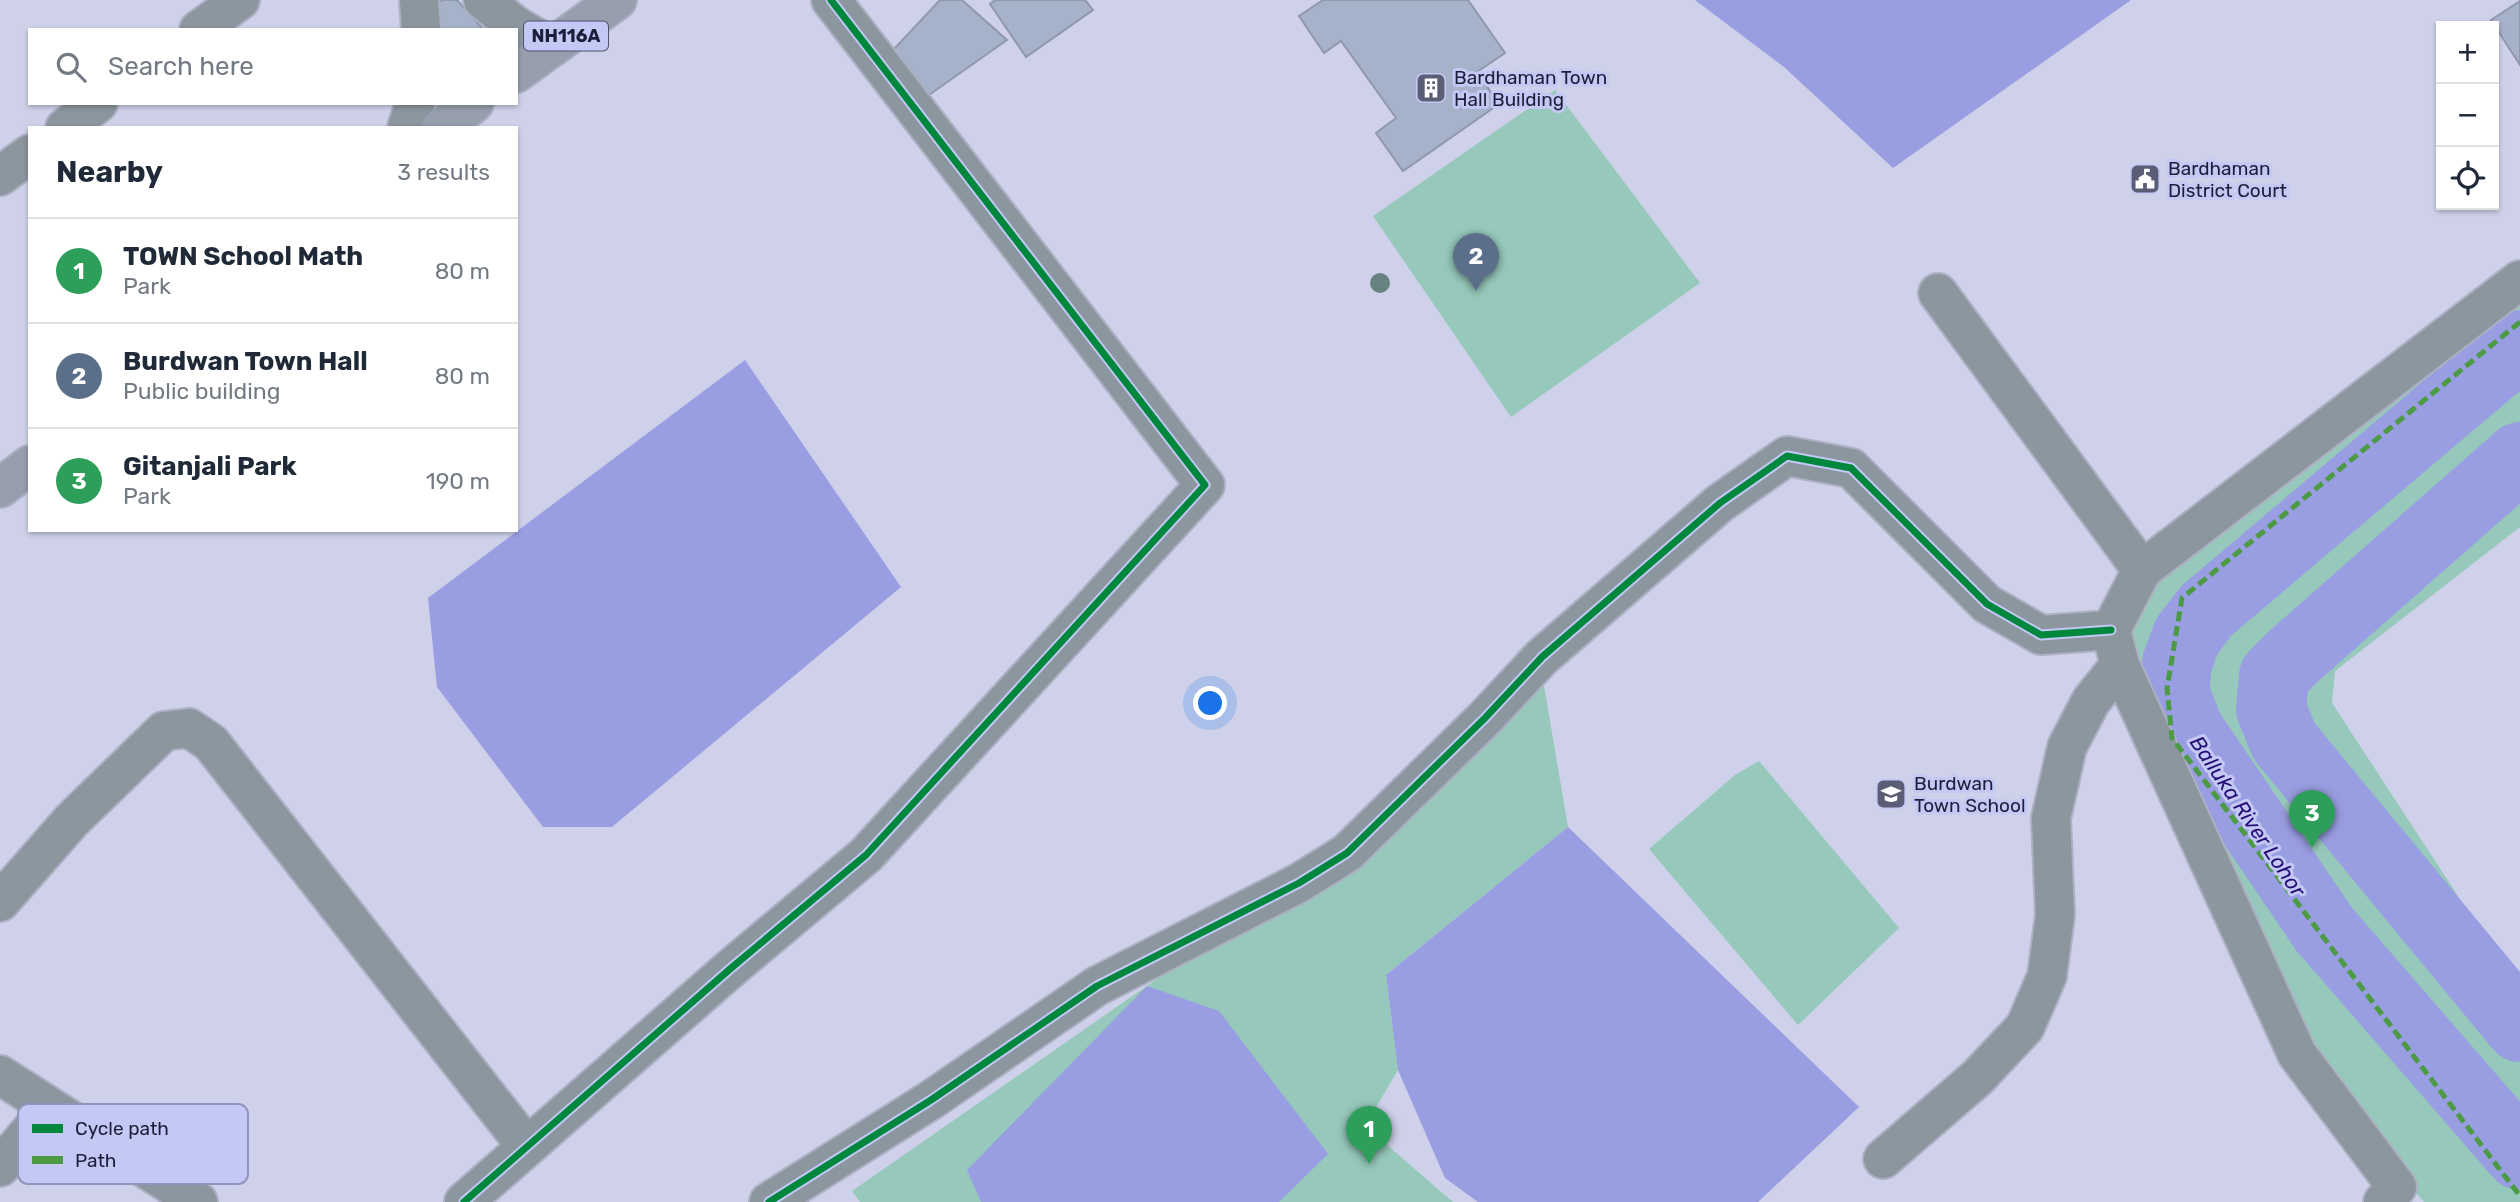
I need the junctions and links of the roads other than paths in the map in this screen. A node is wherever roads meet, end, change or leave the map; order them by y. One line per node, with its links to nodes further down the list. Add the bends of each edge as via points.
1 (240, 0): 6 (street)
2 (419, 0): 7 (street)
3 (483, 0): 8 (street)
4 (617, 0): 8 (highway, NH116A)
5 (831, 0): 28 (street, via 1205,485 866,855)
6 (202, 28)
7 (421, 28)
8 (552, 47): 9 (highway, NH116A)
9 (518, 72)
10 (95, 105): 13 (street)
11 (414, 105): 14 (street)
12 (471, 105): 15 (highway)
13 (68, 126)
14 (408, 126)
15 (444, 126)
16 (28, 155): 17 (street)
17 (0, 176)
18 (2520, 280): 22 (street)
19 (1938, 293): 22 (street)
20 (28, 467): 21 (highway)
21 (0, 488)
22 (2143, 570): 23 (street)
23 (2115, 647): 29 (street, via 2067,747 2051,818 2054,915 2046,976 2025,1027 1978,1077); 32 (street, via 2297,1054); 35 (street, via 2041,635 1987,604 1851,468 1787,456 1720,503 1542,657 1347,853 1287,890 1097,986 931,1100)
24 (0, 902): 28 (street, via 72,820 164,731 189,728 211,743)
25 (0, 1075): 26 (street)
26 (44, 1104)
27 (18, 1146): 30 (street)
28 (527, 1147): 34 (street)
29 (1883, 1159)
30 (0, 1167)
31 (170, 1184): 33 (street)
32 (2397, 1197)
33 (198, 1202)
34 (464, 1202)
35 (769, 1202)

